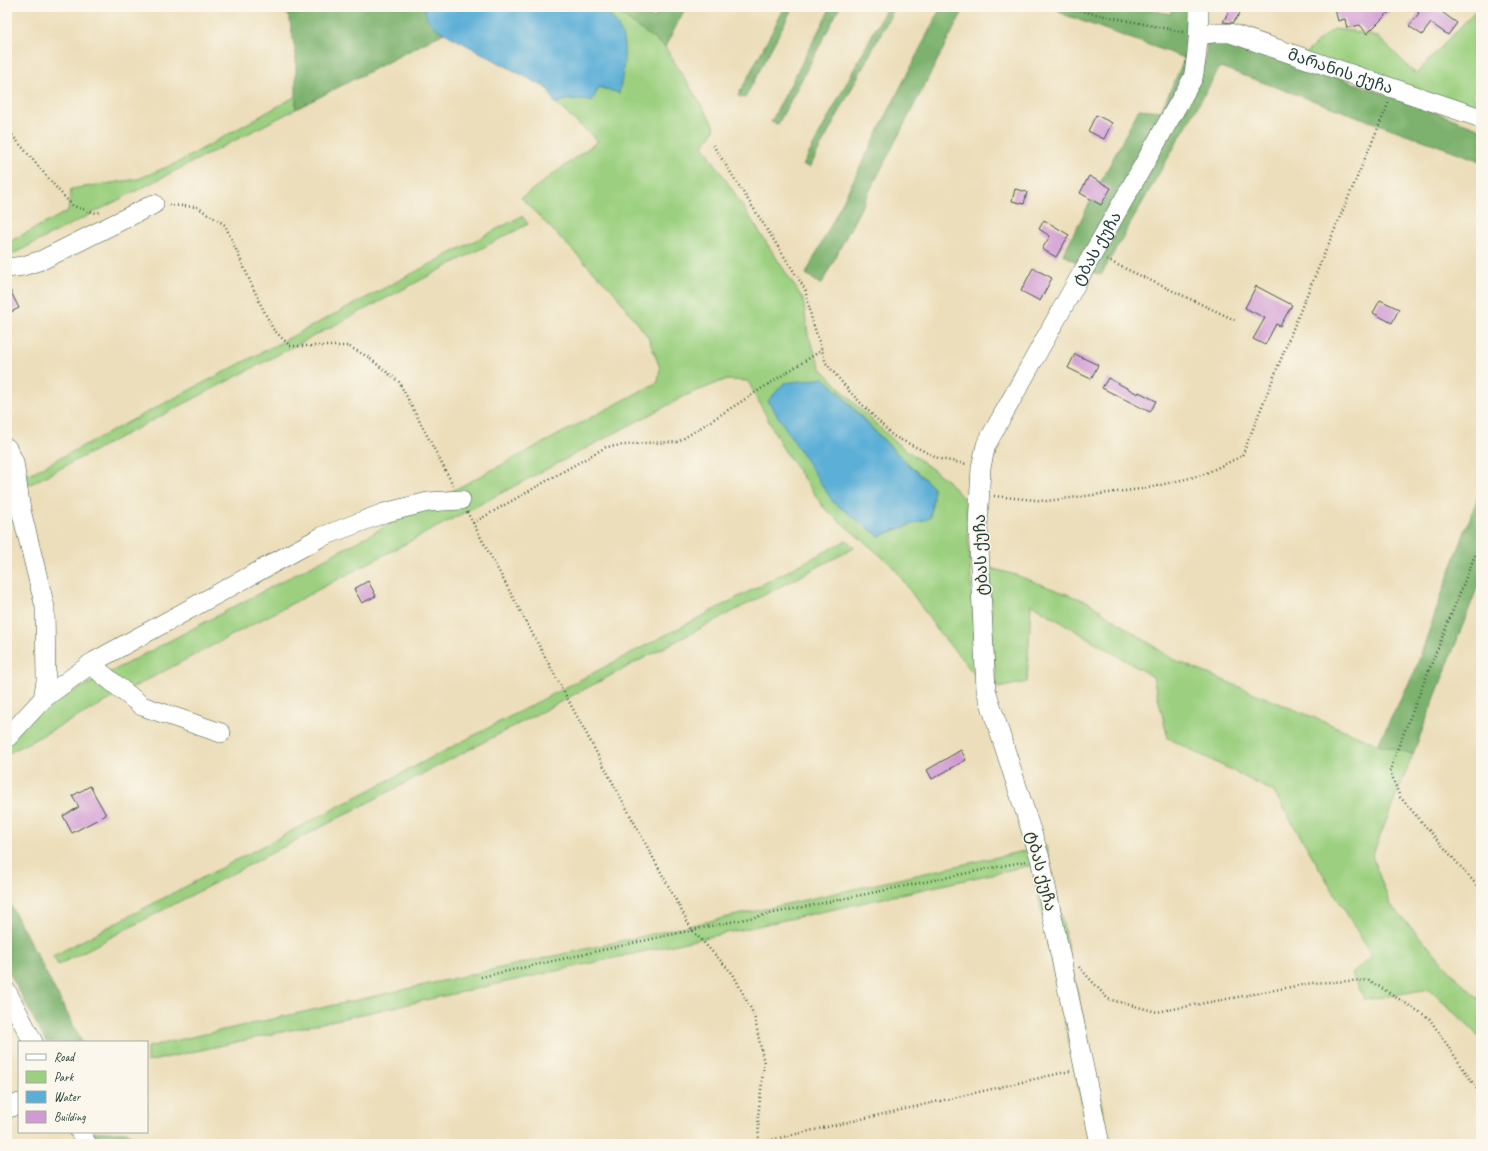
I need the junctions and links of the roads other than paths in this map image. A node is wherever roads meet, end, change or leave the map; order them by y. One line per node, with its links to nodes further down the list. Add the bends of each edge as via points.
1 (1199, 7): 2 (street, ტბას ქუჩა)
2 (1199, 35): 3 (street, მარანის ქუჩა, via 1230,33); 18 (street, ტბას ქუჩა, via 1193,78 986,445 981,467 978,526 986,690 1040,858)
3 (1481, 118)
4 (154, 204): 5 (street, via 42,260)
5 (7, 268)
6 (7, 448): 9 (street, via 14,462 21,510 45,607 46,681)
7 (461, 500): 8 (street, via 428,502 384,514 321,537)
8 (90, 664): 9 (street); 10 (street, via 142,706)
9 (42, 699): 11 (street)
10 (221, 733)
11 (7, 738)
12 (7, 992): 13 (street)
13 (32, 1041)
14 (18, 1104): 15 (street)
15 (7, 1109)
16 (81, 1133): 17 (street)
17 (87, 1144)
18 (1100, 1144)

